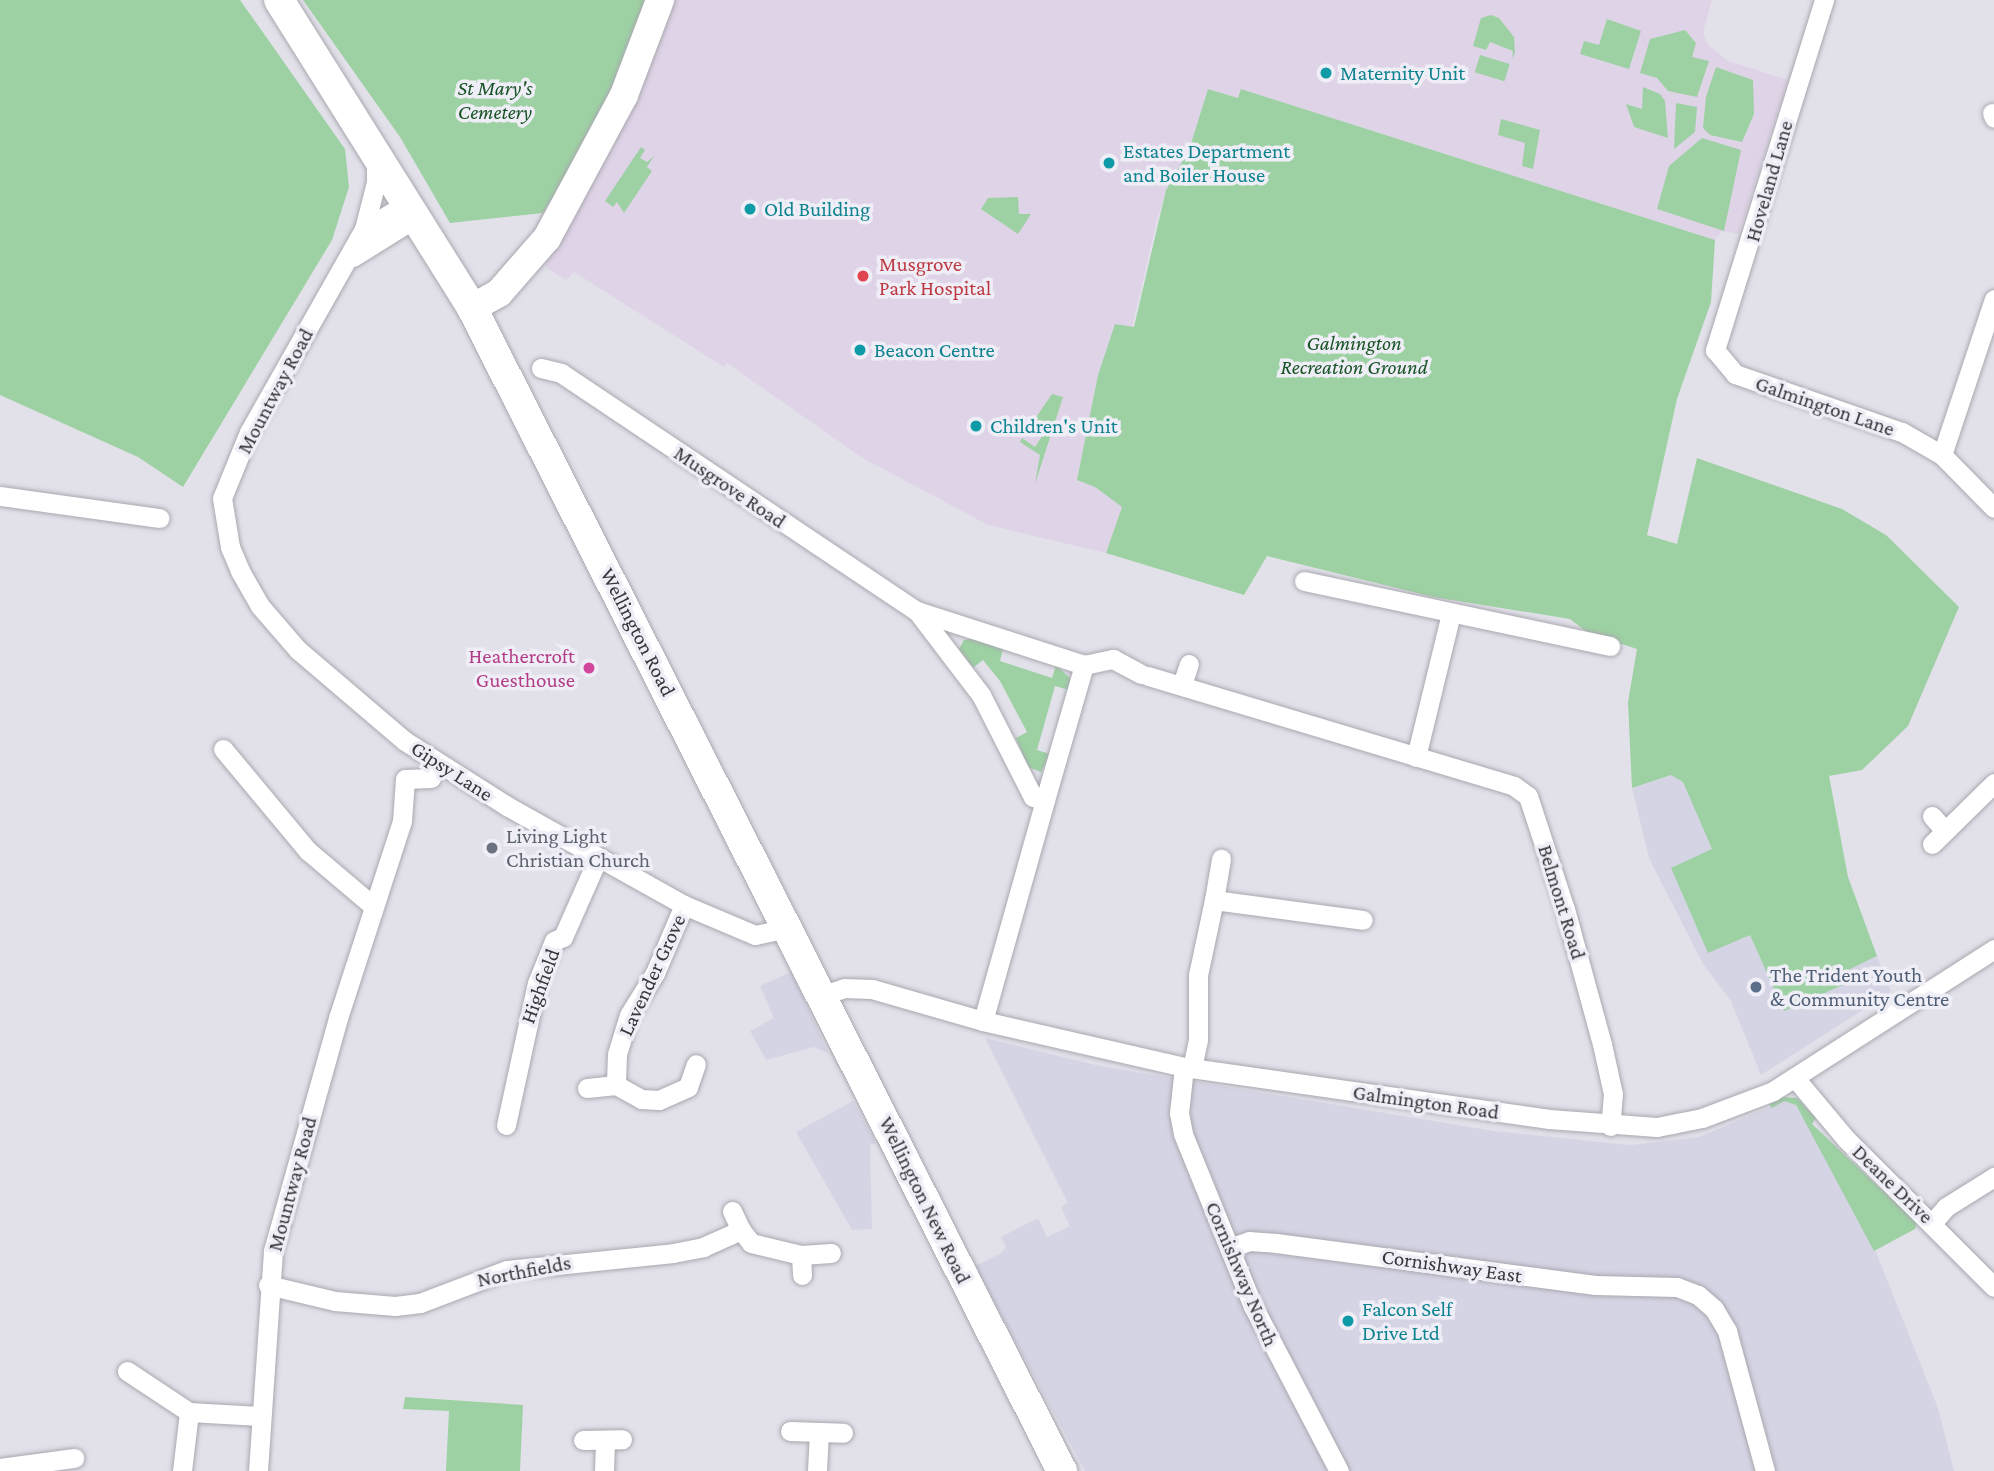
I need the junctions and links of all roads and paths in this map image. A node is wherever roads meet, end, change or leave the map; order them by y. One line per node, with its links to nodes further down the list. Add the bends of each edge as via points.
1 (279, 0): 4 (main road, Wellington Road)
2 (660, 0): 9 (street, via 624,95 547,238 499,293)
3 (1824, 0): 10 (street, Hoveland Lane, via 1736,292 1716,340)
4 (376, 152): 5 (main road, Wellington Road); 6 (street, Mountway Road, via 376,182)
5 (413, 210): 6 (street); 7 (street, Mountway Road); 9 (main road, Wellington Road)
6 (364, 229): 7 (street, Mountway Road)
7 (349, 260): 24 (street, Mountway Road, via 249,432 222,498 230,547 260,606 298,650)
8 (1994, 299): 12 (street)
9 (472, 308): 37 (main road, Wellington Road)
10 (1719, 359): 12 (street, Galmington Lane, via 1735,374 1850,411)
11 (541, 368): 17 (street, Musgrove Road, via 561,373)
12 (1942, 455): 14 (street, Galmington Lane)
13 (0, 496): 15 (street)
14 (1994, 508)
15 (159, 519)
16 (1304, 581): 18 (street)
17 (917, 611): 21 (street, Musgrove Road); 29 (street, Musgrove Road, via 981,695 1033,797)
18 (1451, 613): 19 (street, via 1588,651); 26 (street)
19 (1610, 646)
20 (1189, 664): 22 (street)
21 (1084, 665): 22 (street, Musgrove Road, via 1112,659 1145,675); 29 (street)
22 (1182, 685): 23 (street, Musgrove Road)
23 (1206, 696): 26 (street, Belmont Road)
24 (380, 721): 31 (street, Gipsy Lane, via 507,806)
25 (222, 749): 35 (street, via 308,851)
26 (1416, 757): 47 (street, Belmont Road, via 1514,786 1528,796 1602,1044 1614,1094)
27 (431, 778): 35 (street, Mountway Road, via 405,779 402,821)
28 (1994, 783): 30 (street, via 1939,838)
29 (1045, 800): 40 (street)
30 (1932, 816)
31 (598, 858): 34 (street, Gipsy Lane); 46 (street, Highfield, via 564,937 554,941 537,983)
32 (1220, 859): 33 (street, Cornishway North)
33 (1214, 900): 36 (street); 42 (street, Cornishway North, via 1198,975 1198,1039)
34 (684, 905): 37 (street, Gipsy Lane, via 754,936); 44 (street, Lavender Grove, via 655,973 629,1015 617,1054)
35 (373, 906): 56 (street, Mountway Road, via 289,1190)
36 (1363, 920)
37 (789, 928): 39 (main road, Wellington New Road)
38 (1994, 949): 43 (street, Galmington Road)
39 (823, 995): 40 (street, Galmington Road, via 844,988 872,989); 71 (main road, Wellington New Road)
40 (983, 1021): 42 (street, Galmington Road)
41 (696, 1064): 44 (street, via 694,1093 642,1099)
42 (1188, 1067): 47 (street, Galmington Road); 52 (street, Cornishway North, via 1179,1113 1183,1134)
43 (1795, 1078): 47 (street, Galmington Road, via 1742,1105 1702,1118 1657,1127); 50 (street, Deane Drive, via 1846,1139)
44 (616, 1085): 45 (street)
45 (587, 1088)
46 (506, 1125)
47 (1610, 1126)
48 (1994, 1177): 50 (street, via 1946,1208)
49 (732, 1211): 51 (street)
50 (1933, 1222): 57 (street, Deane Drive)
51 (741, 1230): 54 (street, via 751,1243); 56 (street, Northfields, via 702,1247 673,1253 507,1270 420,1303 396,1306 335,1301)
52 (1229, 1248): 72 (street, Cornishway North, via 1289,1379); 73 (street, Cornishway East, via 1249,1241 1276,1242 1595,1285 1676,1287 1698,1295 1714,1309 1727,1331)
53 (831, 1253): 54 (street)
54 (801, 1255): 55 (street)
55 (802, 1275)
56 (268, 1285): 60 (street, Mountway Road)
57 (1994, 1287)
58 (127, 1371): 59 (street)
59 (189, 1412): 60 (street); 67 (street)
60 (260, 1416): 68 (street, Mountway Road)
61 (790, 1431): 62 (street)
62 (818, 1433): 63 (street); 70 (street)
63 (843, 1433)
64 (583, 1440): 69 (street, via 613,1439)
65 (74, 1458): 66 (street)
66 (0, 1468)
67 (182, 1471)
68 (258, 1471)
69 (604, 1471)
70 (817, 1471)
71 (1062, 1471)
72 (1339, 1471)
73 (1765, 1471)

